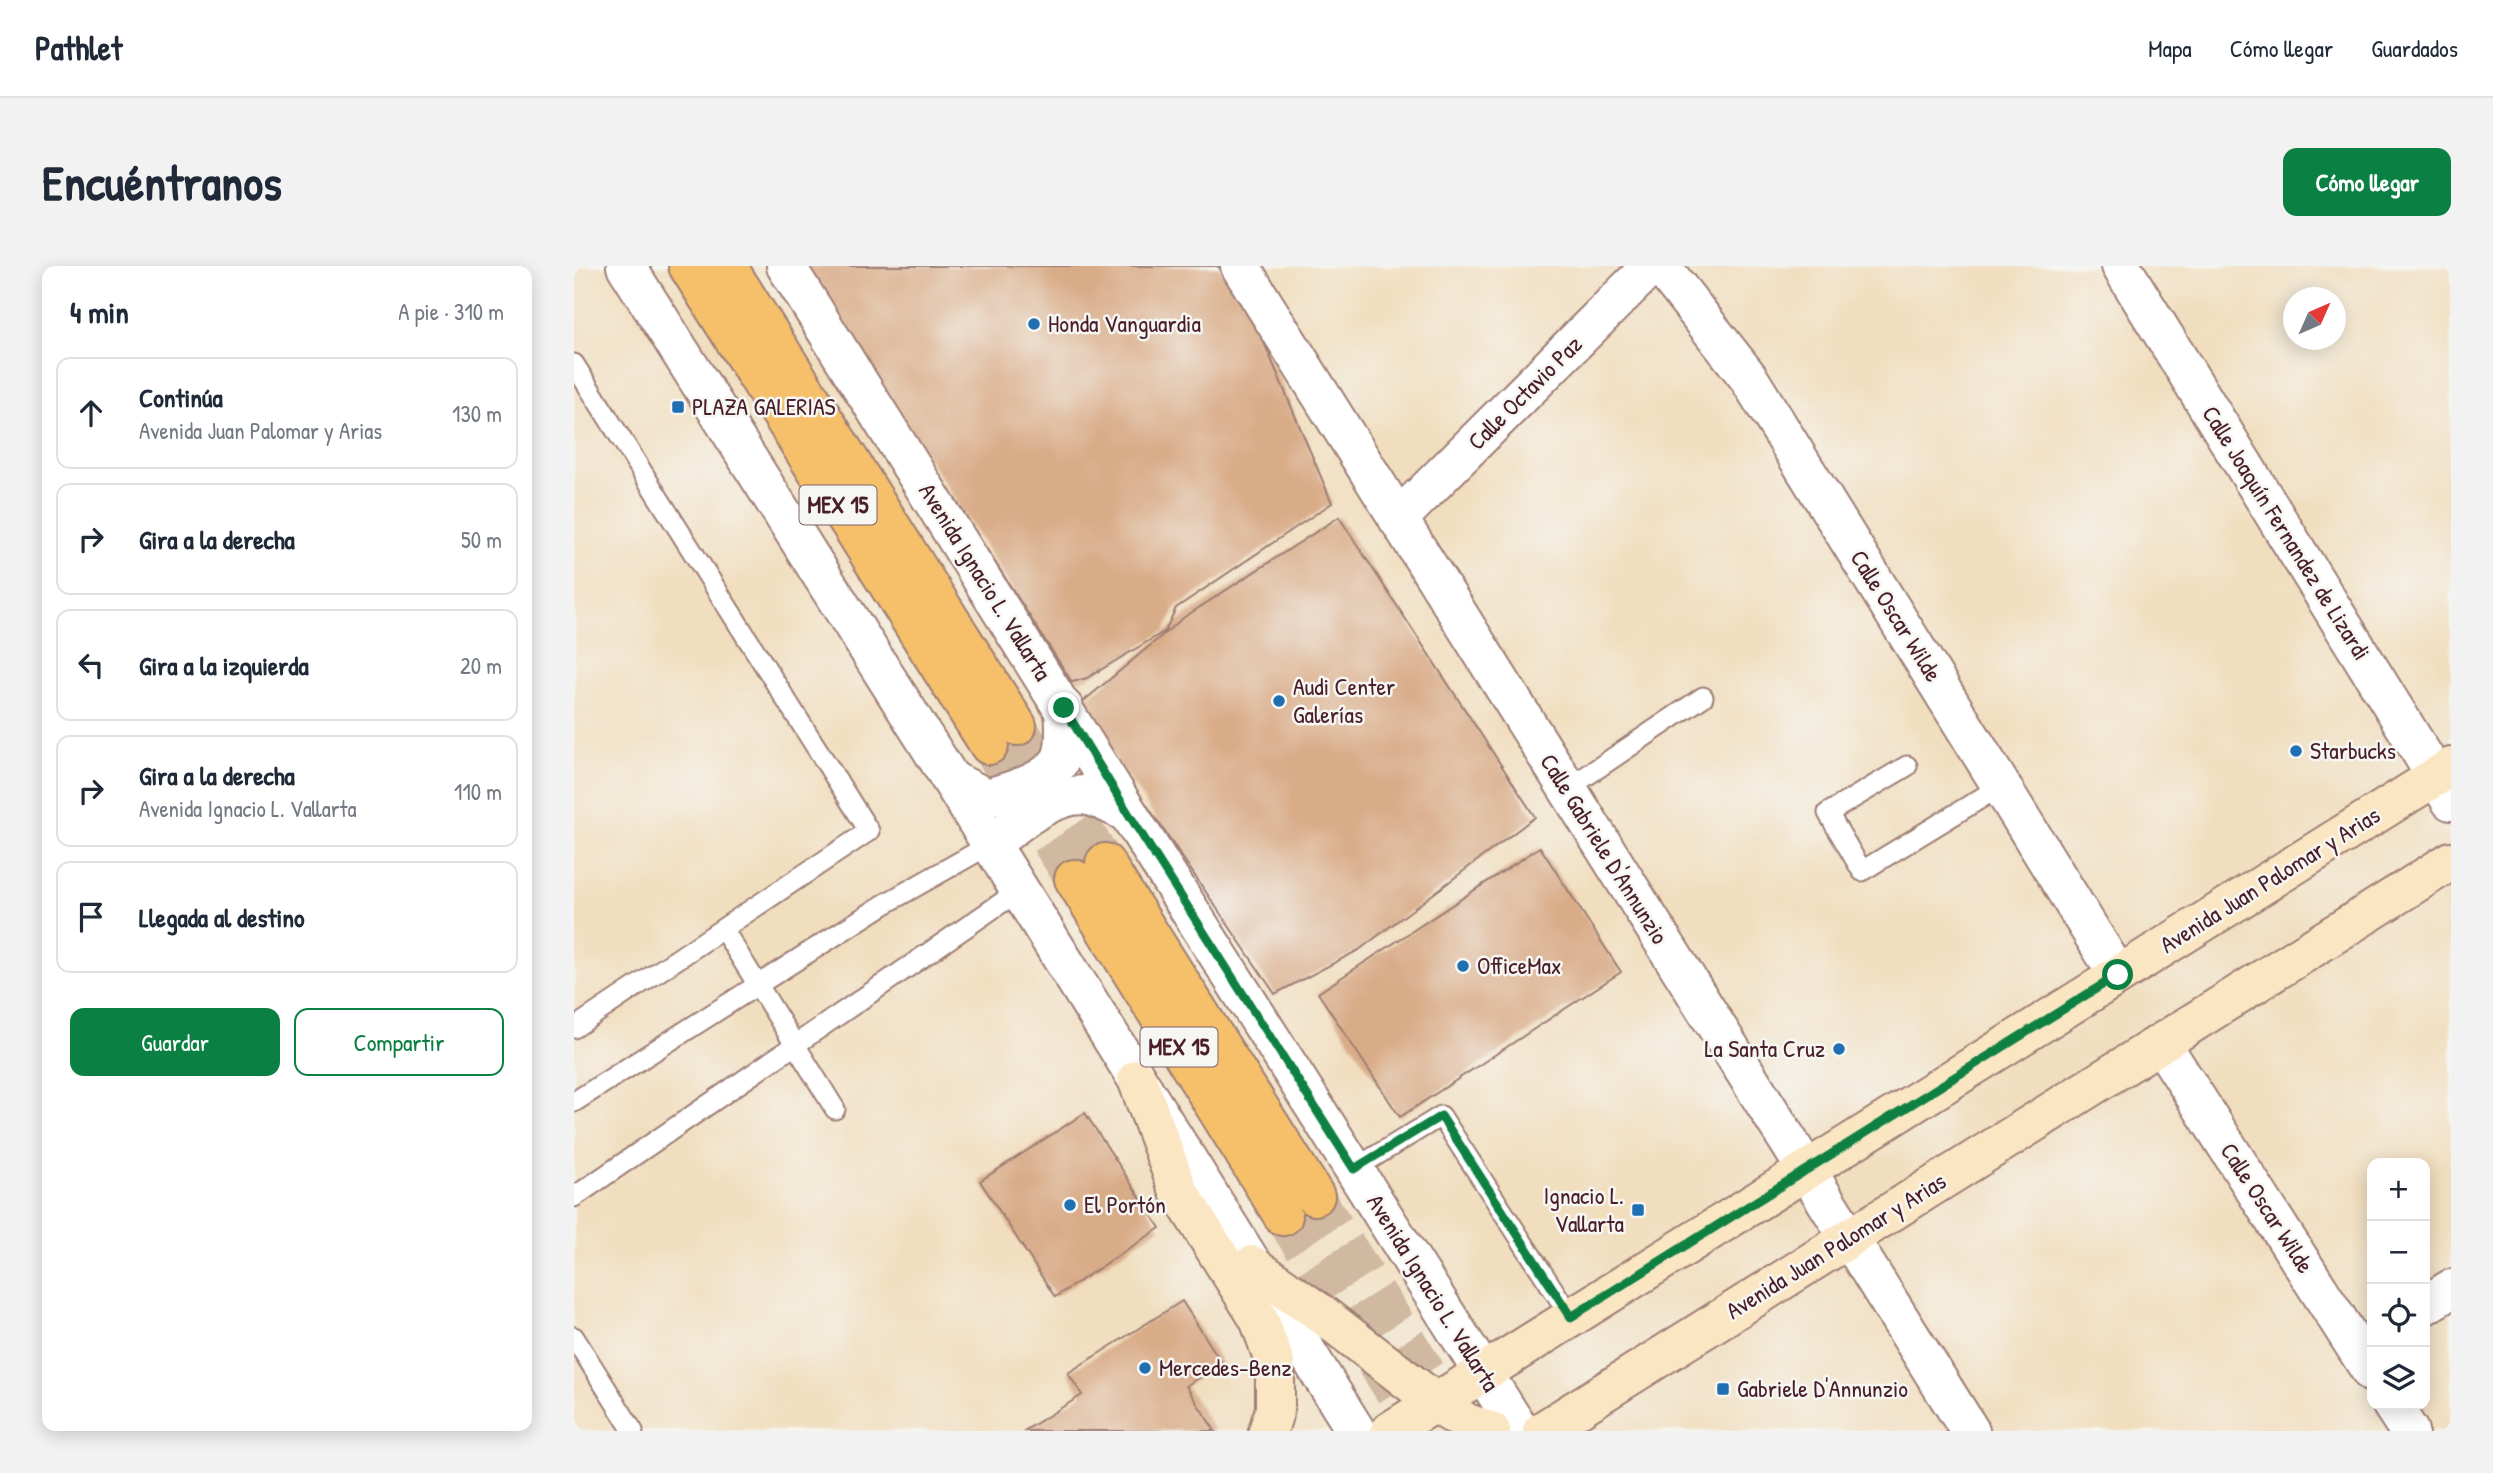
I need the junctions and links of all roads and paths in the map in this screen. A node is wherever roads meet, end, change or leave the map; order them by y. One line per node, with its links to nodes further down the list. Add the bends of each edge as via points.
1 (626, 266): 14 (street)
2 (688, 266): 3 (highway, Avenida Ignacio L. Vallarta / MEX 15, via 1003,735)
3 (727, 266)
4 (786, 266): 12 (street, Avenida Ignacio L. Vallarta)
5 (1240, 266): 10 (street, Calle Gabriele D'Annunzio)
6 (1651, 266): 10 (street, Calle Octavio Paz)
7 (1661, 266): 16 (street, Calle Oscar Wilde, via 1748,377)
8 (2121, 266): 15 (street, Calle Joaquín Fernandez de Lizardi)
9 (574, 365): 22 (lane, via 869,831)
10 (1398, 519): 17 (street, Calle Gabriele D'Annunzio)
11 (1703, 697): 17 (lane)
12 (1064, 708): 14 (street, via 1060,761 1032,784 987,798); 18 (street, Avenida Ignacio L. Vallarta)
13 (1907, 766): 16 (lane, via 1828,813 1862,871)
14 (951, 780): 19 (street)
15 (2446, 781): 23 (main road, Avenida Juan Palomar y Arias)
16 (2001, 786): 23 (street, Calle Oscar Wilde)
17 (1567, 789): 32 (street, Calle Gabriele D'Annunzio)
18 (1128, 813): 19 (street, via 1091,796 1057,799); 31 (street, Avenida Ignacio L. Vallarta)
19 (991, 844): 21 (street); 24 (lane)
20 (2451, 861): 26 (main road, Avenida Juan Palomar y Arias)
21 (1020, 890): 27 (lane); 28 (street)
22 (723, 929): 24 (lane); 25 (lane)
23 (2118, 975): 32 (main road, Avenida Juan Palomar y Arias)
24 (757, 984): 27 (lane); 29 (lane)
25 (574, 1028)
26 (2161, 1043): 36 (main road, Avenida Juan Palomar y Arias); 42 (street, Calle Oscar Wilde)
27 (795, 1045): 30 (lane); 34 (lane)
28 (1137, 1079): 37 (street); 47 (main road, via 1179,1192 1259,1319 1275,1363 1275,1409)
29 (574, 1102)
30 (835, 1109)
31 (1354, 1169): 40 (lane, via 1441,1116); 43 (street, Avenida Ignacio L. Vallarta)
32 (1805, 1170): 36 (street, Calle Gabriele D'Annunzio); 40 (main road, Avenida Juan Palomar y Arias)
33 (1315, 1196): 35 (highway, MEX 15, via 1089,871)
34 (574, 1197)
35 (1283, 1216)
36 (1848, 1238): 52 (main road, Avenida Juan Palomar y Arias); 53 (street, Calle Gabriele D'Annunzio)
37 (1252, 1265): 44 (main road); 48 (street)
38 (2451, 1289): 39 (street)
39 (2430, 1302)
40 (1571, 1317): 43 (main road, Avenida Juan Palomar y Arias)
41 (574, 1337): 46 (lane)
42 (2367, 1353)
43 (1483, 1373): 44 (main road, Avenida Juan Palomar y Arias); 51 (street, Avenida Ignacio L. Vallarta)
44 (1436, 1403): 49 (main road, Avenida Juan Palomar y Arias); 50 (main road, via 1467,1423)
45 (2395, 1410): 54 (street)
46 (633, 1431)
47 (1268, 1431)
48 (1356, 1431)
49 (1390, 1431)
50 (1491, 1431)
51 (1520, 1431)
52 (1542, 1431)
53 (1970, 1431)
54 (2409, 1431)

